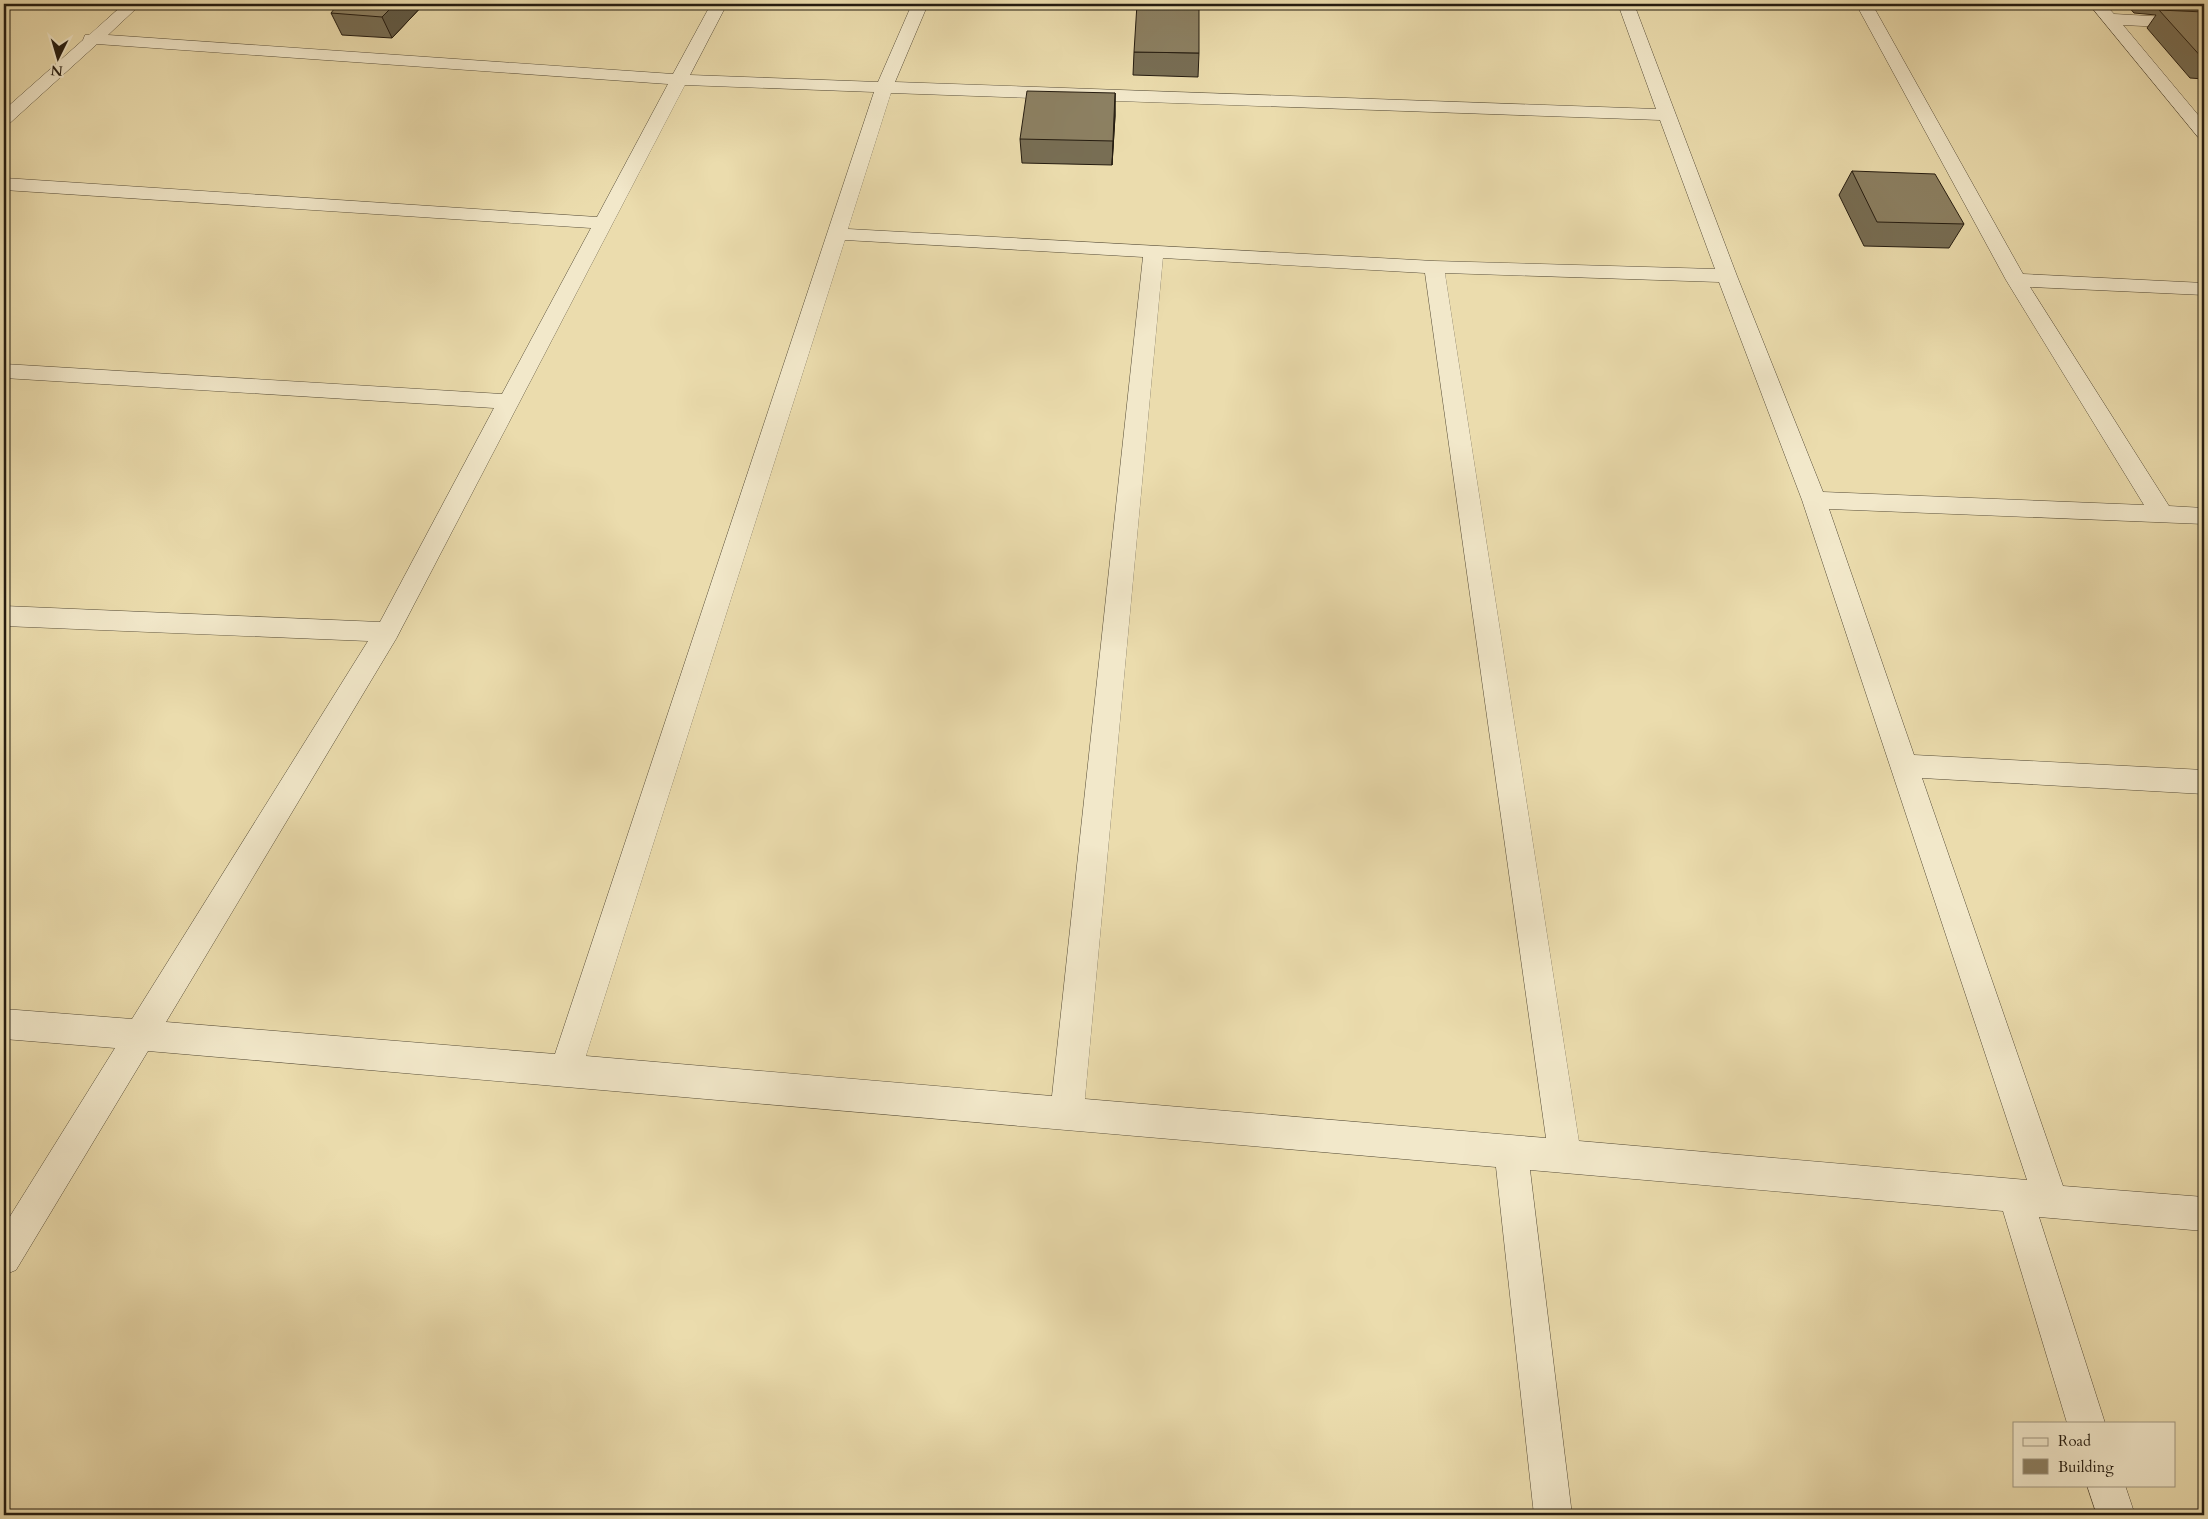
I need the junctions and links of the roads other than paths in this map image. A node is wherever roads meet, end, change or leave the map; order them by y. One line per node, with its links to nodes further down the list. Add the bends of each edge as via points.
1 (133, 4): 9 (street)
2 (718, 4): 10 (street)
3 (920, 4): 11 (street)
4 (1626, 4): 12 (street)
5 (1864, 4): 21 (street)
6 (2097, 4): 7 (street)
7 (2109, 19): 8 (street); 14 (street)
8 (2204, 24)
9 (91, 39): 10 (street); 13 (street)
10 (678, 80): 11 (street); 16 (street)
11 (884, 88): 12 (street); 17 (street)
12 (1666, 115): 20 (street)
13 (4, 119)
14 (2204, 133)
15 (4, 184): 16 (street)
16 (603, 223): 24 (street)
17 (837, 234): 18 (street); 34 (street)
18 (1154, 251): 19 (street); 35 (street)
19 (1434, 267): 20 (street); 37 (street)
20 (1727, 276): 25 (street)
21 (2016, 280): 22 (street); 26 (street)
22 (2204, 289)
23 (4, 371): 24 (street)
24 (508, 402): 29 (street)
25 (1814, 500): 26 (street); 30 (street)
26 (2162, 514): 27 (street)
27 (2204, 516)
28 (4, 616): 29 (street)
29 (387, 632): 33 (street)
30 (1903, 766): 31 (street); 39 (street)
31 (2204, 782)
32 (4, 1024): 33 (street)
33 (139, 1036): 34 (street); 41 (street)
34 (566, 1070): 35 (street)
35 (1067, 1113): 36 (street)
36 (1511, 1152): 37 (street); 44 (street)
37 (1564, 1156): 38 (street)
38 (2015, 1195): 39 (street); 42 (street)
39 (2052, 1202): 40 (street)
40 (2204, 1214)
41 (4, 1258)
42 (2086, 1422)
43 (2106, 1486): 45 (street)
44 (1553, 1515)
45 (2116, 1515)

